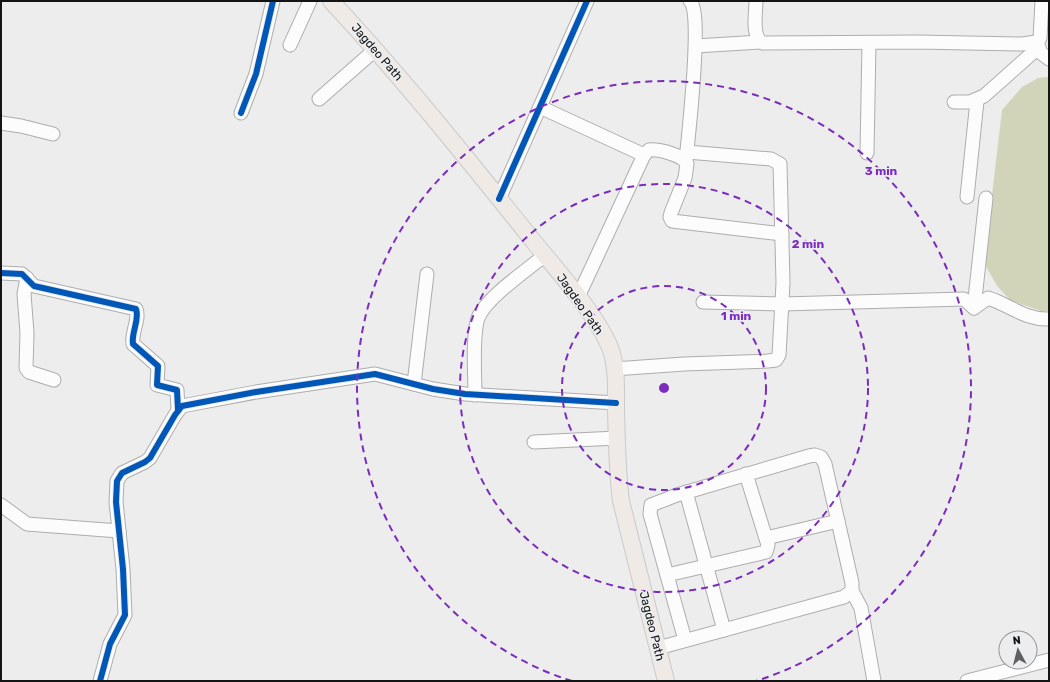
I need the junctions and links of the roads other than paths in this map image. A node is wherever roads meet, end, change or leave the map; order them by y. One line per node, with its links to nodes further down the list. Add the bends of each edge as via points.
1 (273, 1): 19 (street, via 256,74)
2 (310, 1): 11 (street)
3 (331, 1): 13 (main road, Jagdeo Path)
4 (587, 1): 18 (street)
5 (690, 1): 12 (street, via 694,8)
6 (756, 1): 9 (street, via 756,31)
7 (1042, 1): 8 (street)
8 (1041, 41): 10 (street, via 1022,44); 14 (street, via 1044,56); 16 (street)
9 (760, 42): 10 (street); 12 (street)
10 (869, 43): 22 (street)
11 (290, 45)
12 (696, 46): 24 (street)
13 (376, 49): 15 (street); 27 (main road, Jagdeo Path)
14 (1049, 59)
15 (319, 99)
16 (977, 100): 17 (street); 25 (street)
17 (954, 102)
18 (540, 107): 23 (street); 27 (street)
19 (241, 113)
20 (1, 123): 21 (street)
21 (53, 134)
22 (867, 153)
23 (644, 155): 24 (street, via 649,150 656,150); 33 (street)
24 (686, 157): 28 (street, via 779,162 782,174); 28 (street, via 687,172 671,213 672,221)
25 (967, 197)
26 (986, 198): 36 (street)
27 (499, 199): 29 (main road, Jagdeo Path)
28 (782, 234): 35 (street)
29 (545, 255): 33 (main road, Jagdeo Path); 41 (street, via 490,300 482,310 476,332)
30 (1, 273): 32 (street, via 22,274)
31 (427, 274): 40 (street)
32 (27, 278): 39 (street, via 24,294 26,368 29,372); 43 (street, via 34,286 136,309 133,344 158,366 156,385 177,390)
33 (578, 297): 38 (main road, Jagdeo Path, via 601,331 611,351)
34 (703, 302): 35 (street)
35 (782, 304): 36 (street, via 964,299); 38 (street, via 780,352 776,360)
36 (974, 308): 37 (street, via 988,298 1019,314 1032,318)
37 (1049, 318)
38 (614, 369): 42 (main road, Jagdeo Path)
39 (54, 380)
40 (414, 384): 41 (street); 43 (street, via 369,375 190,403)
41 (475, 395): 42 (street)
42 (616, 403): 44 (main road, Jagdeo Path)
43 (178, 410): 50 (street, via 150,458 119,477 116,496)
44 (617, 438): 45 (street); 57 (main road, Jagdeo Path, via 617,474 621,501)
45 (534, 442)
46 (746, 474): 47 (street); 49 (street, via 819,455 825,464); 51 (street)
47 (686, 492): 52 (street); 53 (street, via 654,503 650,507)
48 (1, 505): 50 (street, via 27,524)
49 (838, 521): 51 (street); 54 (street)
50 (119, 531): 59 (street, via 125,615 110,644)
51 (766, 538): 52 (street, via 768,548 765,553)
52 (707, 565): 53 (street); 55 (street)
53 (667, 575): 56 (street)
54 (852, 591): 55 (street, via 844,597); 61 (street, via 861,608)
55 (724, 630): 56 (street)
56 (685, 640): 57 (street)
57 (658, 648): 60 (main road, Jagdeo Path)
58 (1049, 660): 62 (street)
59 (100, 681)
60 (666, 681)
61 (874, 681)
62 (967, 681)

